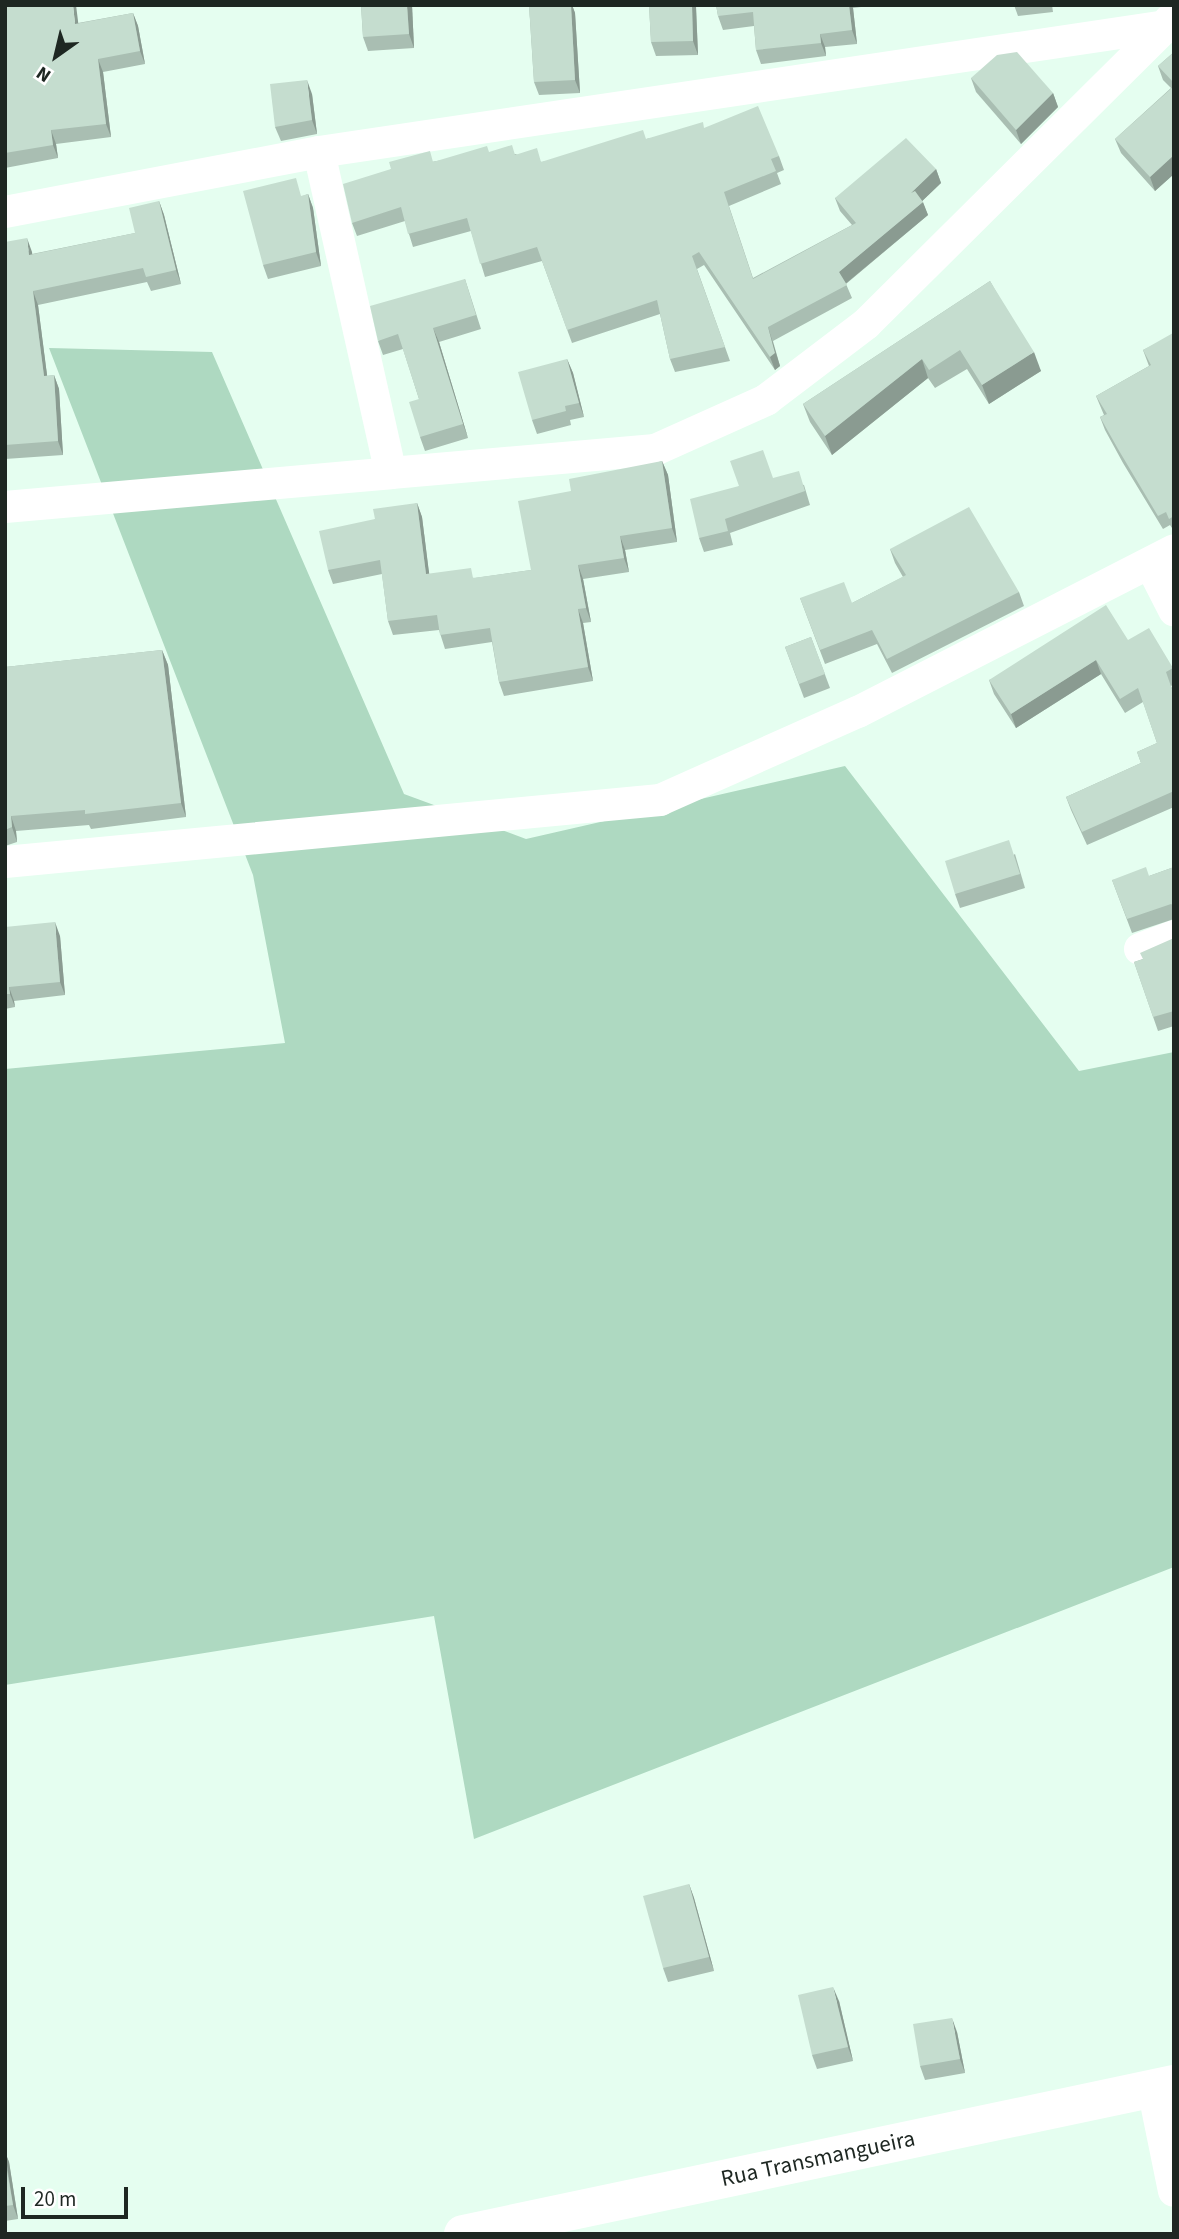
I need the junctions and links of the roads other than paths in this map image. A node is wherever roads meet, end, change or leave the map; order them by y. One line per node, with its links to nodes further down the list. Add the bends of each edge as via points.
1 (1170, 19): 2 (street); 4 (street, via 866,324 766,400 655,450)
2 (319, 152): 3 (street); 4 (street)
3 (5, 212)
4 (391, 473): 5 (street)
5 (5, 507)
6 (1163, 557): 7 (street); 8 (street, via 858,712 660,800)
7 (1174, 610)
8 (5, 862)
9 (1174, 936): 10 (street)
10 (1140, 949)
11 (1163, 2086): 12 (street); 13 (street, Rua Transmangueira)
12 (1174, 2191)
13 (463, 2234)

